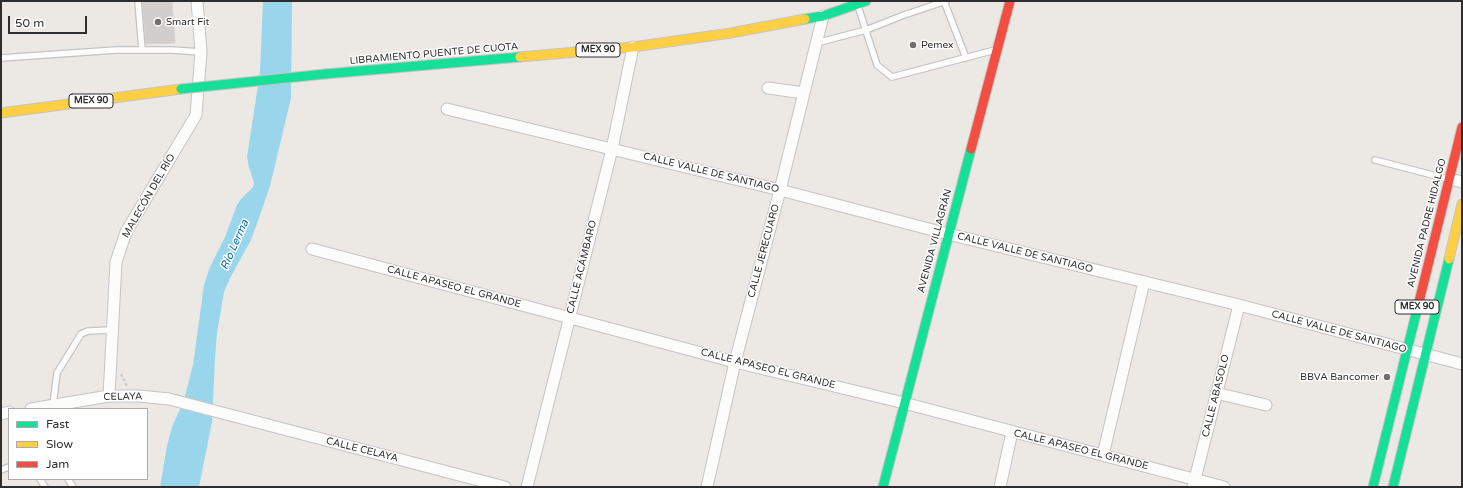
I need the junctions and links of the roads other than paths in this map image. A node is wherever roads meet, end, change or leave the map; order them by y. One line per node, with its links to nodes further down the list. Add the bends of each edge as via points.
1 (138, 1): 11 (lane)
2 (197, 1): 12 (street, MALECÓN DEL RÍO)
3 (945, 1): 7 (lane); 14 (lane)
4 (1010, 1): 10 (main road, AVENIDA VILLAGRÁN)
5 (862, 2): 6 (main road, LIBRAMIENTO PUENTE DE CUOTA / MEX 90); 7 (lane)
6 (823, 16): 8 (street, CALLE JERECUARO); 9 (main road, LIBRAMIENTO PUENTE DE CUOTA / MEX 90)
7 (866, 30): 8 (lane); 14 (lane, via 877,65 892,77)
8 (816, 43): 16 (street, CALLE JERECUARO)
9 (633, 47): 18 (main road, LIBRAMIENTO PUENTE DE CUOTA / MEX 90, bridge, via 181,89); 20 (street, CALLE ACÁMBARO)
10 (997, 49): 14 (lane); 26 (main road, AVENIDA VILLAGRÁN)
11 (142, 50): 12 (lane); 13 (lane, via 89,51)
12 (201, 52): 33 (street, MALECÓN DEL RÍO, via 196,115 126,232 116,262)
13 (1, 58)
14 (966, 58)
15 (768, 88): 16 (street)
16 (804, 92): 24 (street, CALLE JERECUARO)
17 (447, 108): 20 (street, CALLE VALLE DE SANTIAGO)
18 (1, 113)
19 (1462, 127): 22 (main road, AVENIDA PADRE HIDALGO / MEX 90)
20 (612, 149): 24 (street, CALLE VALLE DE SANTIAGO); 32 (street, CALLE ACÁMBARO)
21 (1375, 160): 22 (lane)
22 (1450, 179): 23 (street); 28 (main road, AVENIDA PADRE HIDALGO / MEX 90)
23 (1462, 182)
24 (780, 190): 26 (street, CALLE VALLE DE SANTIAGO); 36 (street, CALLE JERECUARO)
25 (1462, 204): 29 (main road, MEX 90)
26 (948, 234): 30 (street, CALLE VALLE DE SANTIAGO); 40 (main road, AVENIDA VILLAGRÁN)
27 (312, 249): 32 (street, CALLE APASEO EL GRANDE)
28 (1427, 267): 29 (main road); 34 (main road, AVENIDA PADRE HIDALGO / MEX 90)
29 (1445, 272): 35 (main road, MEX 90)
30 (1144, 282): 31 (street, CALLE VALLE DE SANTIAGO); 46 (street)
31 (1239, 305): 34 (street, CALLE VALLE DE SANTIAGO); 38 (street, CALLE ABASOLO)
32 (570, 317): 36 (street, CALLE APASEO EL GRANDE); 49 (street, CALLE ACÁMBARO)
33 (115, 330): 39 (street, MALECÓN DEL RÍO); 41 (lane, via 88,331 81,334 57,373)
34 (1406, 350): 35 (street, CALLE VALLE DE SANTIAGO); 54 (main road, AVENIDA PADRE HIDALGO / MEX 90)
35 (1425, 354): 37 (street, CALLE VALLE DE SANTIAGO); 55 (main road, MEX 90)
36 (735, 362): 40 (street, CALLE APASEO EL GRANDE); 50 (street, CALLE JERECUARO)
37 (1462, 364)
38 (1216, 393): 42 (street); 47 (street, CALLE ABASOLO)
39 (109, 396): 41 (street, CELAYA); 44 (street, CELAYA, via 169,399)
40 (904, 403): 45 (street, CALLE APASEO EL GRANDE); 51 (main road, AVENIDA VILLAGRÁN)
41 (54, 405): 43 (street, CELAYA)
42 (1266, 405)
43 (37, 408)
44 (219, 413): 48 (street, CALLE CELAYA)
45 (1012, 432): 46 (street, CALLE APASEO EL GRANDE); 52 (street)
46 (1103, 455): 47 (street, CALLE APASEO EL GRANDE)
47 (1194, 483): 53 (street, CALLE APASEO EL GRANDE)
48 (505, 487)
49 (527, 487)
50 (707, 487)
51 (883, 487)
52 (1000, 487)
53 (1224, 487)
54 (1373, 487)
55 (1393, 487)

